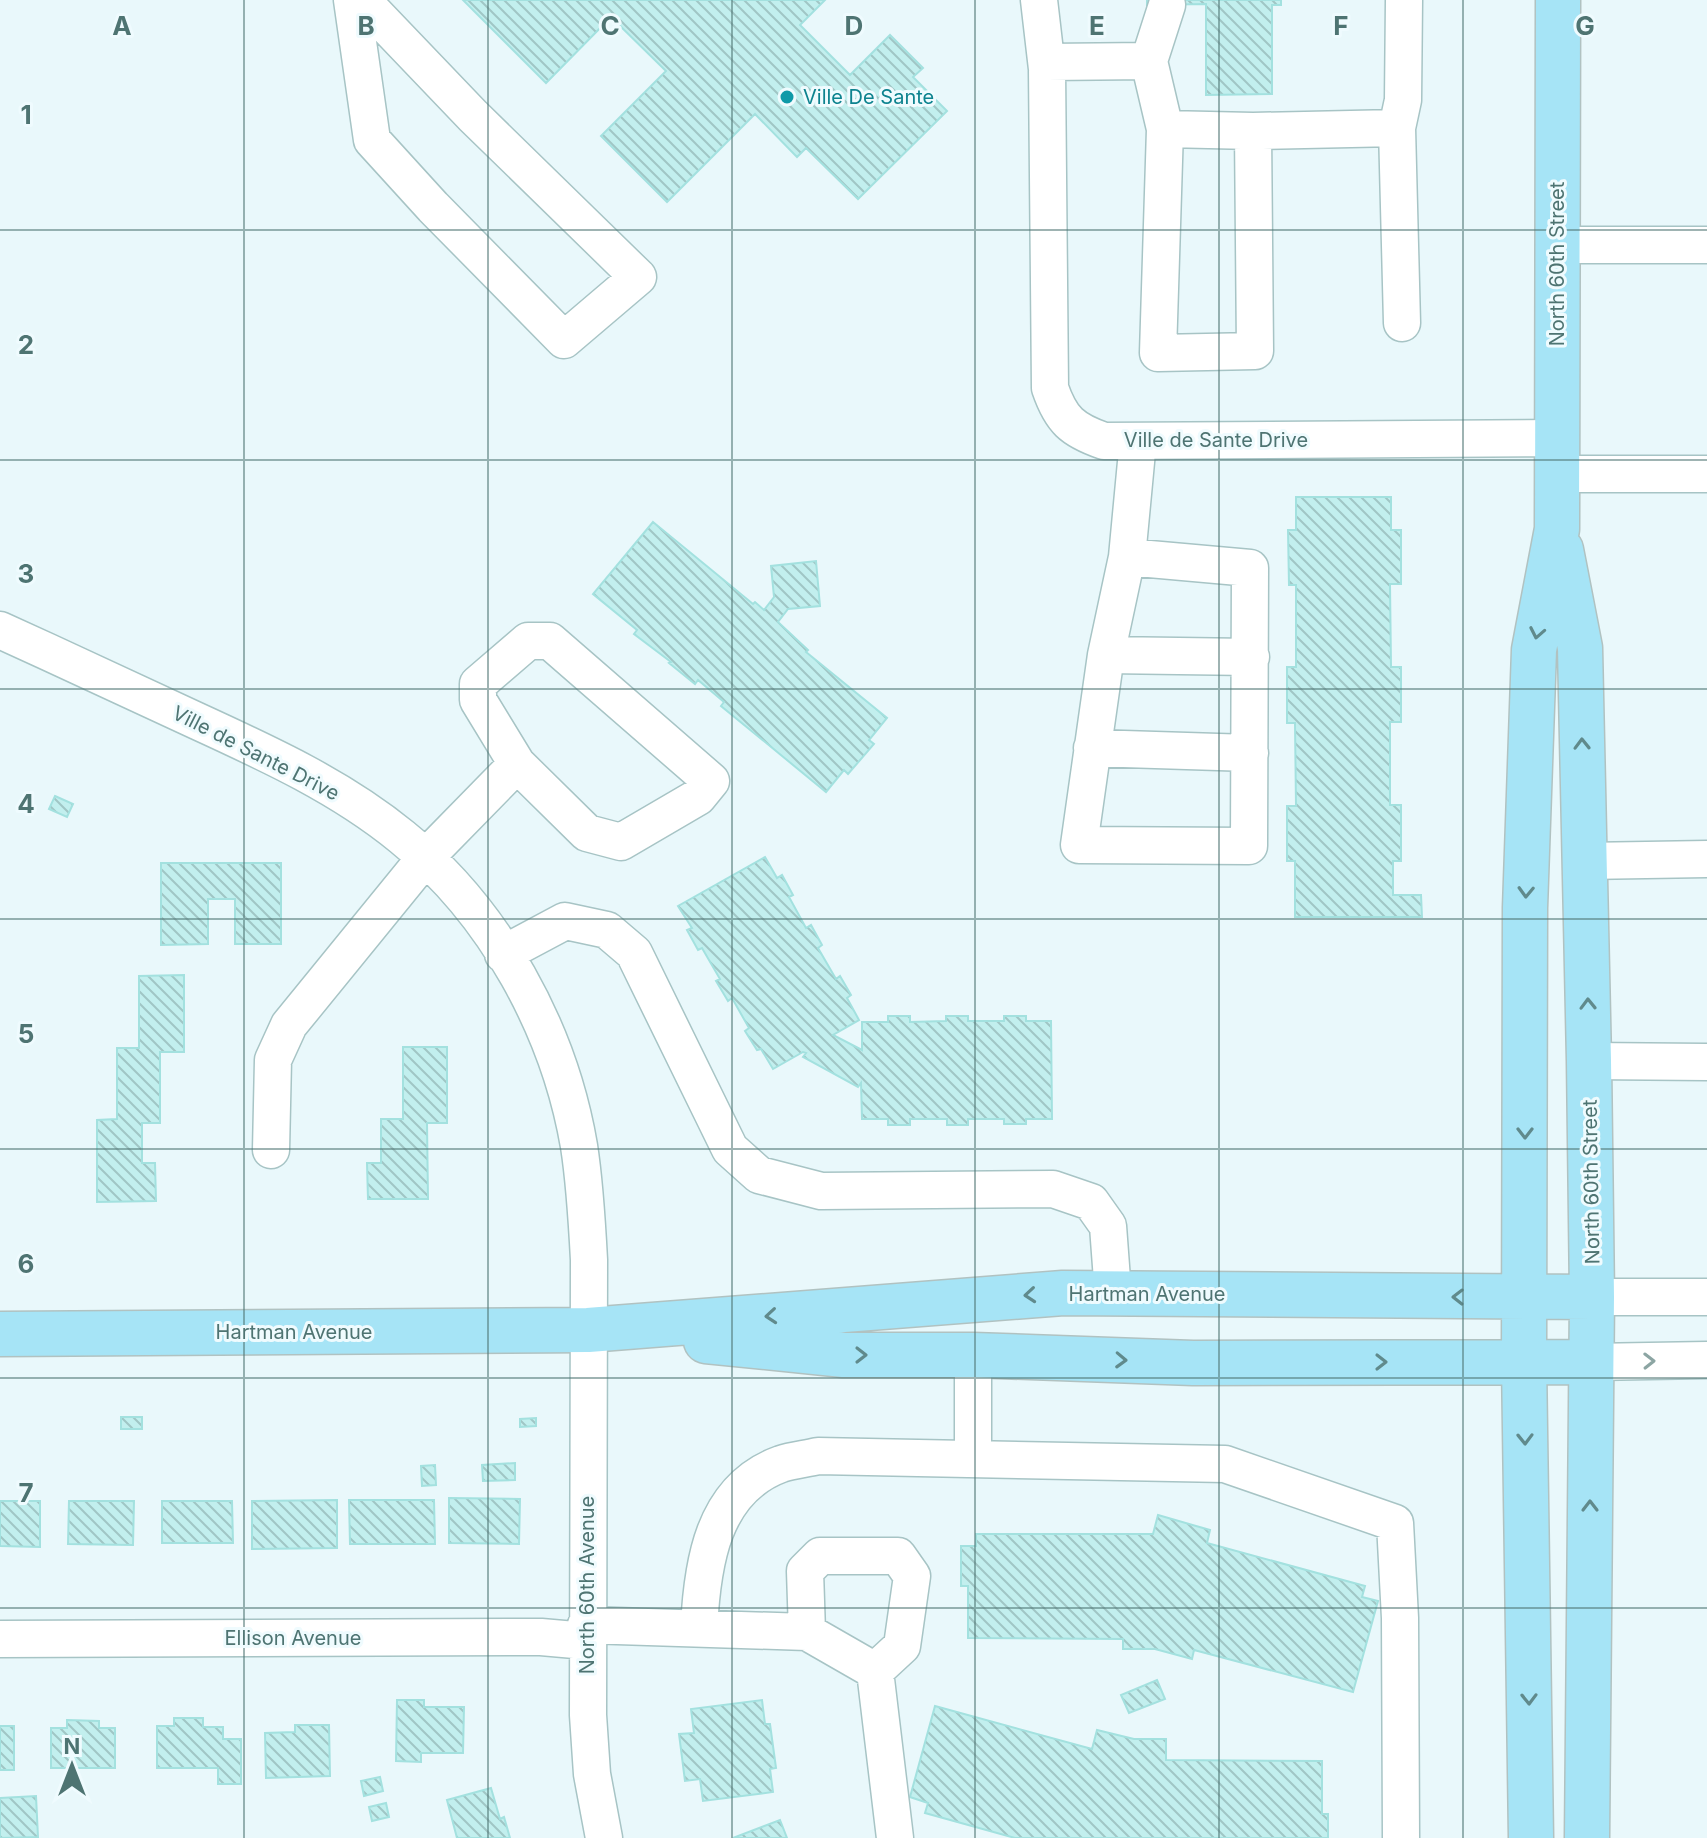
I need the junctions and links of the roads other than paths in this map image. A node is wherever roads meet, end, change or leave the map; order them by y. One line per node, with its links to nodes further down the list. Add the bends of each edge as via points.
1 (352, 0): 2 (street, via 372,140 564,340 638,277)
2 (362, 0)
3 (1039, 0): 8 (street, Ville de Sante Drive)
4 (1404, 0): 9 (street, via 1403,100)
5 (1558, 0): 12 (main road, North 60th Street)
6 (1167, 5): 7 (street)
7 (1149, 61): 8 (street); 10 (street)
8 (1047, 62): 15 (street, Ville de Sante Drive, via 1050,388 1058,410 1083,434 1104,441)
9 (1397, 128): 11 (street); 14 (street)
10 (1165, 129): 11 (street); 11 (street, via 1158,353 1255,351)
11 (1253, 131)
12 (1557, 245): 13 (street); 16 (main road, North 60th Street)
13 (1707, 245)
14 (1402, 323)
15 (1138, 441): 16 (street, Ville de Sante Drive); 19 (street)
16 (1557, 456): 17 (street, Ville de Sante Drive); 18 (main road, North 60th Street)
17 (1707, 474)
18 (1557, 529): 28 (main road, North 60th Street, one-way to 18, via 1580,648); 36 (main road, North 60th Street, one-way to 36, via 1534,650 1525,908)
19 (1127, 557): 21 (street); 22 (street, via 1250,568)
20 (0, 630): 26 (street, Ville de Sante Drive, via 328,785)
21 (1106, 655): 22 (street); 23 (street)
22 (1251, 657): 24 (street)
23 (1092, 748): 24 (street); 24 (street, via 1079,845 1249,846)
24 (1250, 753)
25 (517, 764): 25 (street, via 587,833 621,842 698,797 711,781 550,641 528,641 478,684 478,700); 26 (street)
26 (425, 858): 29 (street, Ville de Sante Drive, via 462,896); 32 (street, via 289,1025 273,1060)
27 (1707, 859): 28 (street)
28 (1585, 861): 30 (main road, North 60th Street, one-way to 28)
29 (503, 954): 33 (street, via 565,921 607,930 634,953 730,1149 759,1175 821,1191 1053,1189 1091,1202 1108,1226); 37 (street, Ville de Sante Drive, via 548,1039 578,1144 586,1198)
30 (1589, 1061): 31 (street); 34 (main road, North 60th Street)
31 (1707, 1062)
32 (271, 1150)
33 (1113, 1293): 36 (main road, Hartman Avenue, one-way to 33); 37 (main road, Hartman Avenue, one-way to 37)
34 (1592, 1297): 35 (street, Hartman Avenue); 36 (main road, Hartman Avenue); 42 (main road, North 60th Street)
35 (1707, 1297)
36 (1524, 1298): 41 (main road, North 60th Street)
37 (588, 1330): 38 (main road, Hartman Avenue); 39 (main road, Hartman Avenue, one-way to 39, via 844,1355); 46 (street, North 60th Avenue)
38 (0, 1334)
39 (973, 1355): 41 (main road, Hartman Avenue, one-way to 41, via 1193,1363); 43 (street)
40 (1707, 1360): 42 (street, Hartman Avenue, one-way to 40)
41 (1524, 1361): 42 (main road, Hartman Avenue); 52 (main road, North 60th Street, one-way to 52)
42 (1591, 1362): 53 (main road, North 60th Street, one-way to 42)
43 (973, 1459): 44 (street, via 818,1456 756,1477 714,1530 701,1587); 51 (street, via 1225,1464 1395,1523)
44 (699, 1628): 45 (street, Ellison Avenue); 46 (street, Ellison Avenue)
45 (807, 1632): 48 (street); 48 (street, via 805,1571 820,1556 898,1556 912,1576 902,1646)
46 (586, 1633): 47 (street, Ellison Avenue); 49 (street, North 60th Avenue, via 592,1774)
47 (0, 1639)
48 (875, 1671): 50 (street)
49 (604, 1838)
50 (895, 1838)
51 (1401, 1838)
52 (1531, 1838)
53 (1587, 1838)

